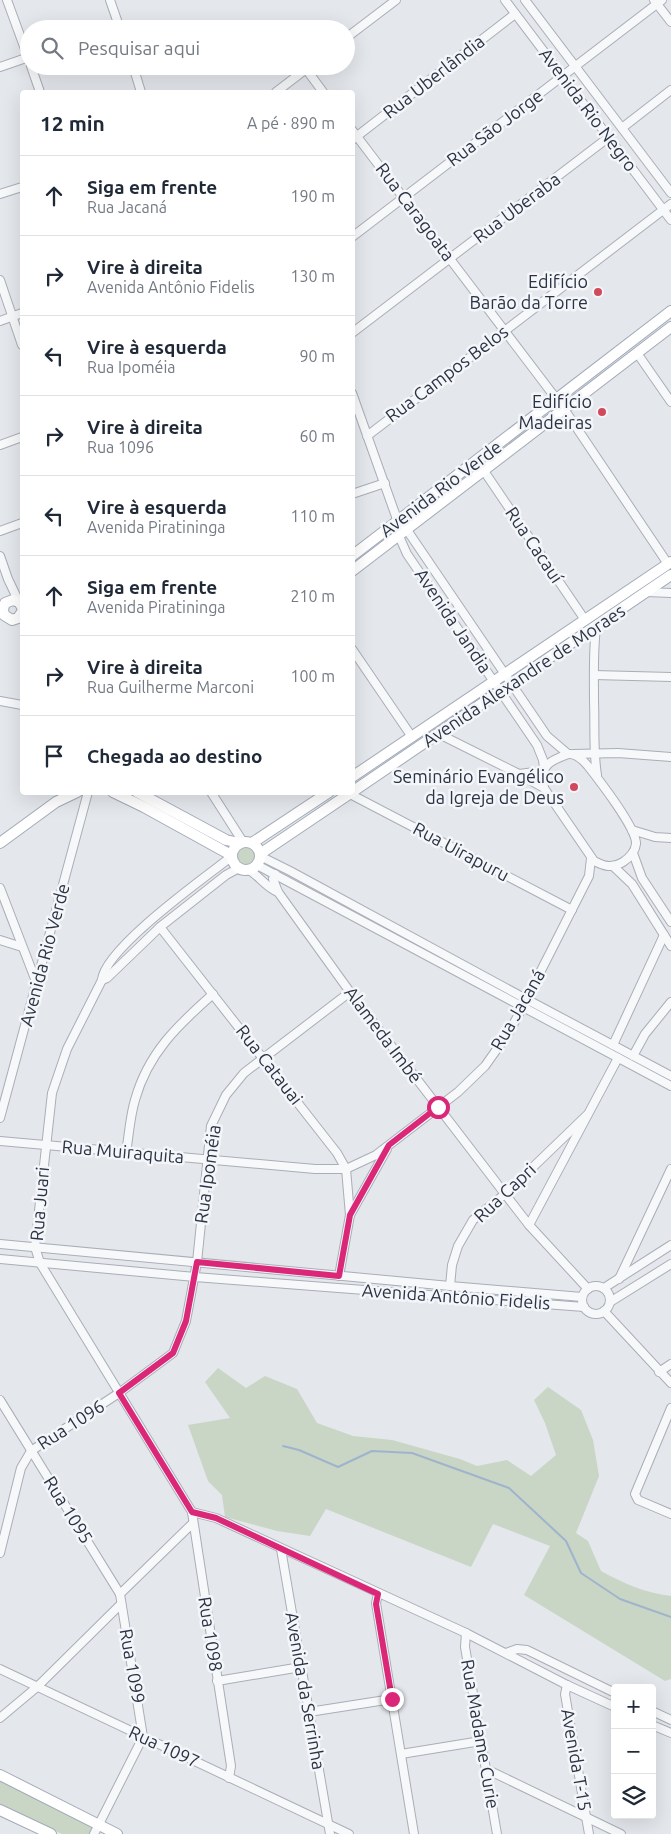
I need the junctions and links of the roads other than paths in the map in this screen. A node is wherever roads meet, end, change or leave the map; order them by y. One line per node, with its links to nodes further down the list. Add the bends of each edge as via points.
1 (8, 0): 11 (street)
2 (110, 0): 8 (street)
3 (396, 0): 10 (street)
4 (505, 0): 7 (street, Avenida Rio Negro)
5 (658, 1): 9 (street); 14 (street, Rua São Jorge)
6 (529, 2): 14 (street, Avenida Rio Negro)
7 (515, 14): 19 (street, Avenida Rio Negro); 26 (street, Rua Uberlândia)
8 (117, 20)
9 (671, 22)
10 (355, 31)
11 (20, 35)
12 (20, 61): 13 (street)
13 (0, 67)
14 (575, 67): 19 (street, Rua São Jorge); 25 (street, Avenida Rio Negro)
15 (34, 75): 20 (street)
16 (136, 75): 21 (street)
17 (299, 75): 22 (street)
18 (312, 75): 23 (street)
19 (563, 76): 28 (street, Avenida Rio Negro); 32 (street, Rua São Jorge)
20 (39, 90)
21 (141, 90)
22 (279, 90)
23 (322, 90)
24 (671, 90): 25 (street)
25 (622, 128): 30 (street, Avenida Rio Negro)
26 (355, 135)
27 (355, 137): 32 (street, Rua Caragoata)
28 (609, 137): 34 (street, Avenida Rio Negro); 37 (street, Rua Uberaba)
29 (20, 188): 31 (street)
30 (671, 193)
31 (0, 194)
32 (404, 198): 36 (street, Rua São Jorge); 37 (street, Rua Caragoata)
33 (671, 204): 34 (street, Rua Campos Belos)
34 (664, 210): 35 (street, Avenida Rio Negro); 45 (street, Rua Campos Belos)
35 (671, 220)
36 (355, 235)
37 (450, 258): 44 (street, Rua Uberaba); 45 (street, Rua Caragoata)
38 (0, 280): 41 (street)
39 (671, 311): 48 (main road, Avenida Rio Verde)
40 (20, 314): 41 (street)
41 (13, 316): 42 (street); 46 (street)
42 (0, 321)
43 (671, 327): 47 (main road, Avenida Rio Verde)
44 (355, 331)
45 (505, 331): 48 (street, Rua Caragoata); 52 (street, Rua Campos Belos)
46 (20, 339)
47 (637, 353): 49 (street); 51 (main road, Avenida Rio Verde)
48 (557, 399): 51 (street, Rua Caragoata); 58 (main road, Avenida Rio Verde)
49 (671, 402)
50 (355, 408): 52 (street, Avenida Jandia)
51 (564, 409): 55 (main road, Avenida Rio Verde); 64 (street, Rua Caragoata)
52 (367, 436): 56 (street, Avenida Jandia)
53 (20, 438): 54 (street)
54 (0, 446)
55 (484, 471): 61 (main road, Avenida Rio Verde); 71 (street, Rua Cacauí)
56 (384, 483): 57 (street); 58 (street, Avenida Jandia)
57 (355, 493)
58 (398, 522): 61 (street, Avenida Jandia); 62 (main road, Avenida Rio Verde)
59 (20, 524): 60 (street)
60 (0, 531)
61 (403, 533): 65 (main road, Avenida Rio Verde); 74 (street, Avenida Jandia); 77 (street, Avenida Jandia, via 407,554)
62 (355, 554)
63 (0, 556): 69 (street)
64 (670, 563): 71 (main road, Avenida Alexandre de Moraes)
65 (355, 569)
66 (671, 575): 67 (main road, Avenida Alexandre de Moraes)
67 (646, 592): 68 (street); 72 (main road, Avenida Alexandre de Moraes)
68 (671, 594)
69 (17, 610): 70 (main road, via 12,620); 70 (main road, via 3,609)
70 (3, 617)
71 (585, 620): 74 (main road, Avenida Alexandre de Moraes)
72 (596, 628): 75 (street); 78 (main road, Avenida Alexandre de Moraes)
73 (355, 653): 83 (street)
74 (504, 674): 77 (main road, Avenida Alexandre de Moraes); 78 (street, Avenida Jandia)
75 (594, 675): 76 (street); 84 (street)
76 (671, 677)
77 (494, 681): 79 (street, Avenida Jandia); 83 (main road, Avenida Alexandre de Moraes)
78 (512, 685): 79 (main road, Avenida Alexandre de Moraes); 85 (street, Avenida Jandia, via 547,736)
79 (501, 692): 82 (main road, Avenida Alexandre de Moraes); 87 (street, Avenida Jandia, via 538,745)
80 (0, 701): 81 (street)
81 (20, 704)
82 (439, 734): 88 (street); 92 (main road, Avenida Alexandre de Moraes)
83 (412, 737): 89 (main road, Avenida Alexandre de Moraes)
84 (595, 753): 85 (street); 86 (street); 90 (street)
85 (570, 754): 87 (street, via 554,760); 90 (street, Avenida Jandia, via 582,760)
86 (671, 756)
87 (544, 770): 88 (street); 91 (street, Avenida Jandia)
88 (519, 774): 91 (street)
89 (355, 775)
90 (598, 778): 103 (street, Avenida Jandia)
91 (544, 788): 110 (street)
92 (355, 790)
93 (61, 795): 102 (main road)
94 (71, 795): 102 (main road)
95 (87, 795): 126 (street, Avenida Rio Verde)
96 (119, 795): 109 (main road)
97 (143, 795): 107 (main road, via 226,840)
98 (213, 795): 107 (street)
99 (324, 795): 107 (main road)
100 (348, 795): 111 (main road, Avenida Alexandre de Moraes)
101 (355, 795): 118 (street, Rua Uirapuru)
102 (56, 802): 106 (main road)
103 (632, 830): 104 (street); 108 (street, Avenida Jandia)
104 (655, 837): 105 (street); 108 (street)
105 (671, 838)
106 (0, 843)
107 (245, 843): 109 (main road, via 235,846); 111 (main road, via 258,850)
108 (635, 849): 113 (street, via 620,864); 119 (street, via 642,878)
109 (231, 856): 111 (main road, via 234,864); 125 (street, Avenida Alexandre de Moraes, via 118,950)
110 (591, 858): 112 (street); 115 (street, Rua Jacaná)
111 (253, 863): 114 (street); 117 (street, Alameda Imbé, via 258,875); 120 (street, Avenida Alexandre de Moraes, via 226,875); 129 (street, via 290,871)
112 (602, 866): 113 (street); 115 (street, Rua Jacaná)
113 (613, 866): 121 (street, via 632,884)
114 (274, 874): 117 (street, Alameda Imbé); 131 (street)
115 (589, 876): 118 (street, Rua Jacaná)
116 (0, 888): 123 (street)
117 (278, 892): 127 (street, Alameda Imbé)
118 (572, 910): 129 (street, Rua Jacaná)
119 (671, 922)
120 (160, 927): 125 (street, Avenida Alexandre de Moraes); 128 (street, Rua Catauai)
121 (664, 935): 124 (street); 132 (street)
122 (0, 940): 123 (street)
123 (22, 946): 126 (street)
124 (671, 946)
125 (102, 980): 142 (street, Avenida Alexandre de Moraes, via 67,1049 52,1093)
126 (37, 984): 140 (street, Avenida Rio Verde)
127 (350, 992): 134 (street, Rua Ipoméia); 138 (street, Alameda Imbé)
128 (213, 994): 134 (street, Rua Catauai); 144 (street, via 180,1022 154,1057 134,1100)
129 (526, 999): 131 (street, Rua Jacaná); 132 (street)
130 (671, 1002): 133 (street, via 645,1034)
131 (522, 1008): 135 (street); 138 (street, Rua Jacaná, via 485,1066)
132 (613, 1045): 133 (street)
133 (633, 1056): 136 (street)
134 (264, 1057): 145 (street, Rua Ipoméia, via 244,1072 226,1096 211,1126); 146 (street, Rua Catauai)
135 (618, 1058): 137 (street); 139 (street, Rua Capri)
136 (671, 1076)
137 (671, 1086)
138 (438, 1107): 143 (street, Rua Jacaná); 148 (street, Alameda Imbé)
139 (587, 1115): 148 (street, Rua Capri); 150 (street, Rua Capri)
140 (0, 1118)
141 (0, 1141): 142 (street, Rua Muiraquita)
142 (46, 1145): 144 (street, Rua Muiraquita); 153 (street, Rua Juari)
143 (389, 1145): 146 (street, Rua Muiraquita, via 376,1155); 149 (street, Rua Jacaná)
144 (126, 1152): 145 (street, Rua Muiraquita)
145 (208, 1160): 146 (street, Rua Muiraquita, via 315,1169); 155 (street, Rua Ipoméia)
146 (346, 1168): 149 (street, Rua Catauai)
147 (671, 1169): 160 (street)
148 (504, 1194): 150 (street, Alameda Imbé); 161 (street, Rua Capri, via 473,1220 456,1252)
149 (350, 1215): 158 (street, Rua Jacaná)
150 (529, 1225): 163 (street, Alameda Imbé)
151 (0, 1244): 153 (street, Avenida Antônio Fidelis)
152 (671, 1245): 160 (street)
153 (35, 1247): 155 (street, Avenida Antônio Fidelis); 156 (street, Rua Juari)
154 (0, 1259): 156 (street, Avenida Antônio Fidelis)
155 (197, 1262): 158 (street, Avenida Antônio Fidelis); 159 (street, Rua Ipoméia)
156 (40, 1263): 159 (street, Avenida Antônio Fidelis); 172 (street, Rua Juari)
157 (671, 1264): 165 (street)
158 (339, 1276): 161 (street, Avenida Antônio Fidelis)
159 (194, 1277): 166 (street, Avenida Antônio Fidelis); 168 (street, Rua Ipoméia, via 186,1321)
160 (619, 1279): 162 (street)
161 (450, 1286): 164 (street, Avenida Antônio Fidelis)
162 (604, 1288): 163 (street, via 595,1286); 165 (street)
163 (588, 1289): 164 (street)
164 (582, 1297): 166 (street)
165 (610, 1302): 167 (street)
166 (584, 1307): 167 (street, via 597,1313)
167 (604, 1311): 170 (street)
168 (173, 1353): 172 (street, Rua 1096)
169 (671, 1364): 170 (street)
170 (659, 1372): 171 (street)
171 (671, 1383)
172 (119, 1393): 175 (street, Rua 1096); 176 (street, Rua 1098)
173 (0, 1400): 175 (street, Rua 1095)
174 (671, 1408): 177 (street, via 635,1491 638,1500)
175 (31, 1451): 180 (street, Rua 1096, via 21,1468); 181 (street, Rua 1095)
176 (192, 1512): 178 (street, Rua 1098); 179 (street, via 216,1518)
177 (671, 1514)
178 (193, 1523): 181 (street); 188 (street, Rua 1098)
179 (281, 1549): 182 (street); 186 (street, Avenida da Serrinha)
180 (0, 1553)
181 (120, 1594): 183 (street, Rua 1099)
182 (378, 1594): 184 (street); 192 (street, via 376,1604)
183 (121, 1604): 190 (street); 200 (street, Rua 1099)
184 (466, 1633): 185 (street); 201 (street, Rua Madame Curie, via 465,1647)
185 (506, 1653): 189 (street); 191 (street, via 527,1650)
186 (301, 1667): 188 (street); 194 (street, Avenida da Serrinha)
187 (0, 1669): 190 (street, Rua 1097)
188 (217, 1681): 205 (street, Rua 1098, via 232,1766)
189 (567, 1685): 193 (street); 207 (street, Avenida T-15, via 565,1694)
190 (38, 1688): 196 (street); 200 (street, Rua 1097)
191 (611, 1691)
192 (392, 1699): 194 (street); 202 (street)
193 (611, 1705)
194 (309, 1712): 208 (street, Avenida da Serrinha)
195 (656, 1713): 197 (street)
196 (0, 1718)
197 (671, 1720)
198 (656, 1727): 199 (street)
199 (671, 1734)
200 (143, 1737): 205 (street, Rua 1097); 209 (street)
201 (481, 1741): 202 (street); 203 (street, Rua Madame Curie)
202 (401, 1754): 214 (street)
203 (486, 1769): 207 (street); 215 (street, Rua Madame Curie)
204 (0, 1775): 209 (main road)
205 (229, 1778): 208 (street, Rua 1097)
206 (0, 1810): 210 (main road)
207 (586, 1817): 216 (street, Avenida T-15); 217 (street)
208 (329, 1824): 212 (street, Avenida da Serrinha); 213 (street, Rua 1097)
209 (96, 1829): 211 (main road)
210 (51, 1834)
211 (117, 1834)
212 (330, 1834)
213 (349, 1834)
214 (414, 1834)
215 (497, 1834)
216 (589, 1834)
217 (621, 1834)

